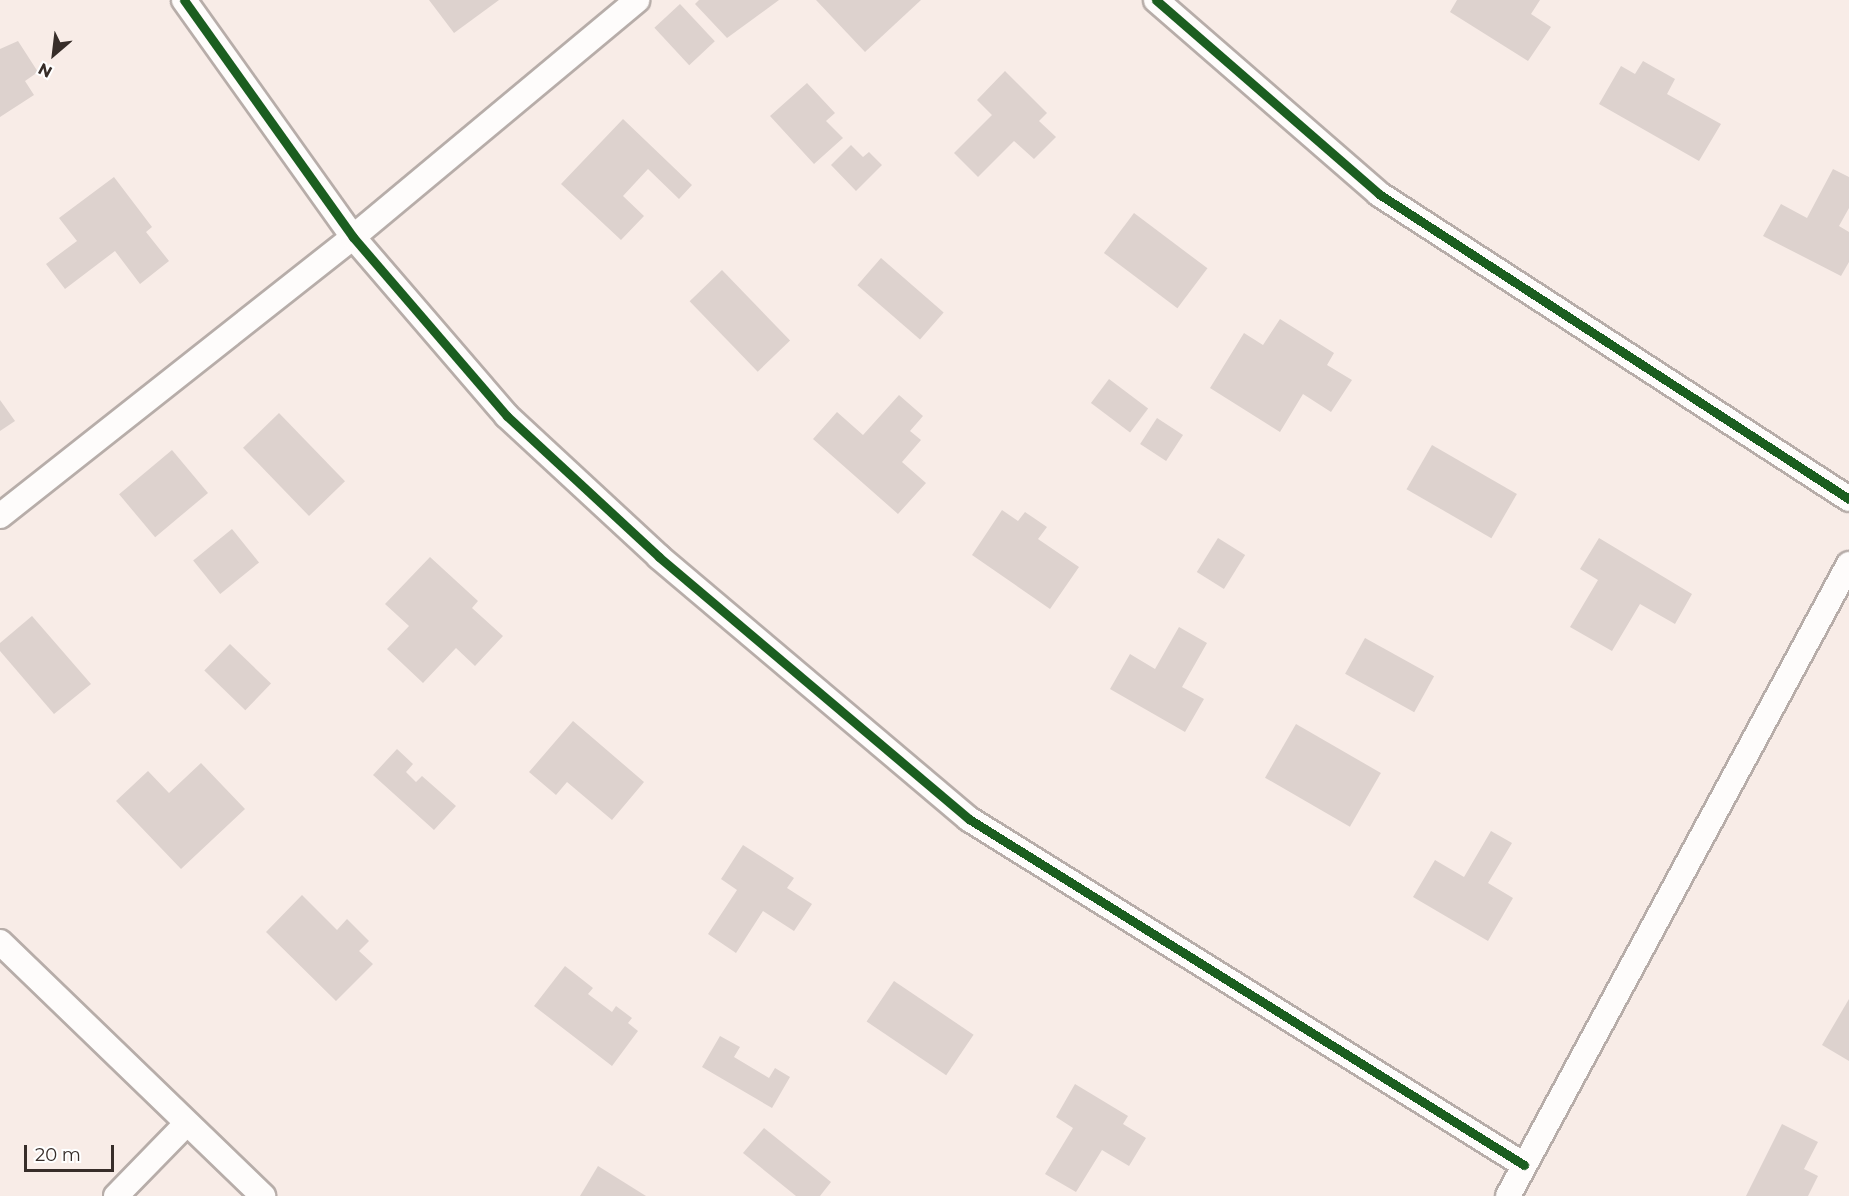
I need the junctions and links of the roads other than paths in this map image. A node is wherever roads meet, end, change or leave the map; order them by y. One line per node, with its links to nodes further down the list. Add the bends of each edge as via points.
1 (184, 0): 4 (street)
2 (637, 0): 4 (street)
3 (1156, 0): 5 (street, via 1379,194)
4 (353, 237): 6 (street); 10 (street, via 507,416 668,565 969,819)
5 (1849, 499)
6 (0, 516)
7 (1849, 564): 10 (street)
8 (0, 942): 9 (street)
9 (185, 1125): 11 (street); 12 (street)
10 (1524, 1165): 13 (street)
11 (116, 1196)
12 (263, 1196)
13 (1508, 1196)

